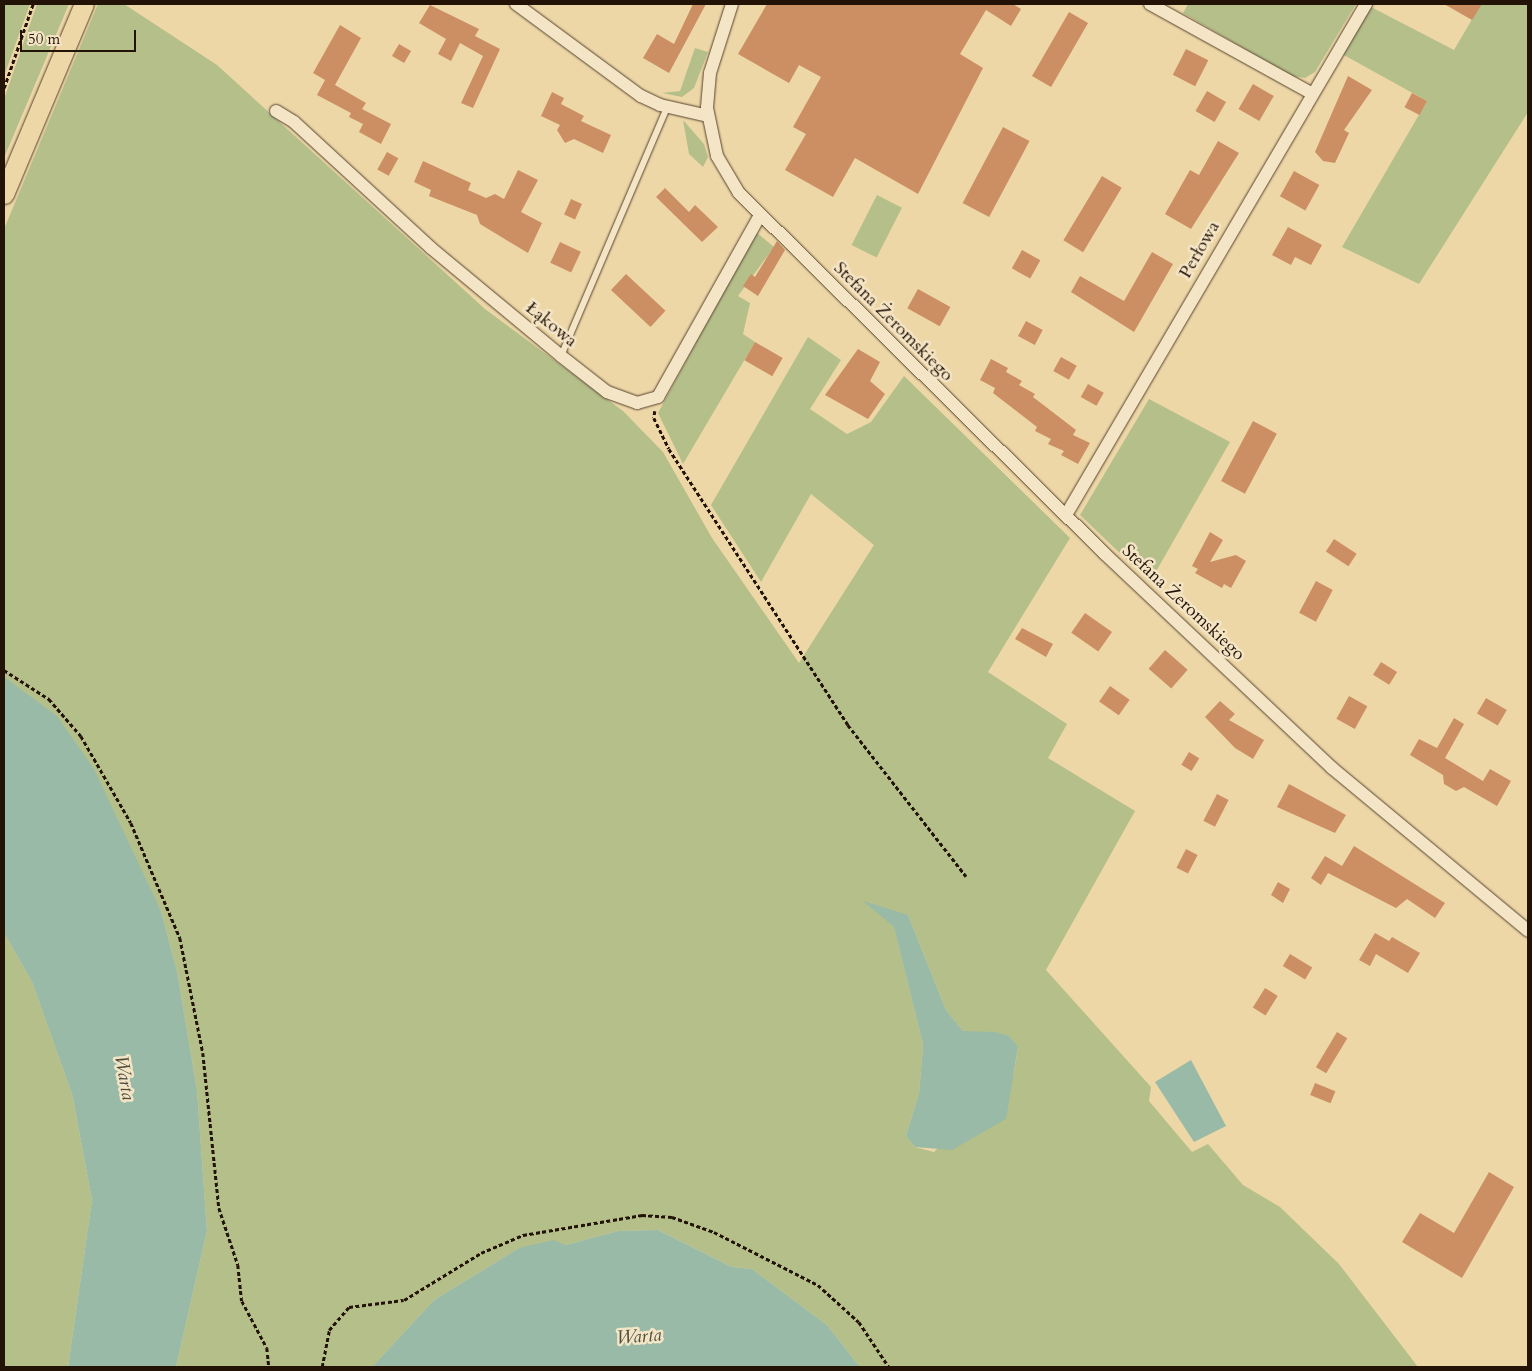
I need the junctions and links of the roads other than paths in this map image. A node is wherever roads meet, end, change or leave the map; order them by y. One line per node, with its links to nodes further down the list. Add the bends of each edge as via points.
1 (84, 4): 10 (main road)
2 (516, 4): 7 (street, via 642,96)
3 (732, 4): 9 (street, Stefana Żeromskiego, via 710,73)
4 (1150, 4): 6 (street)
5 (1366, 4): 6 (street, Perłowa)
6 (1311, 93): 13 (street, Perłowa)
7 (667, 107): 9 (street); 12 (lane)
8 (276, 111): 12 (street, Łąkowa, via 294,122 431,248)
9 (708, 116): 11 (street, Stefana Żeromskiego, via 723,168)
10 (4, 194)
11 (760, 215): 12 (street, Łąkowa, via 658,398 637,404 607,392); 13 (street, Stefana Żeromskiego)
12 (561, 356)
13 (1066, 515): 14 (street, Stefana Żeromskiego, via 1332,768)
14 (1528, 930)

